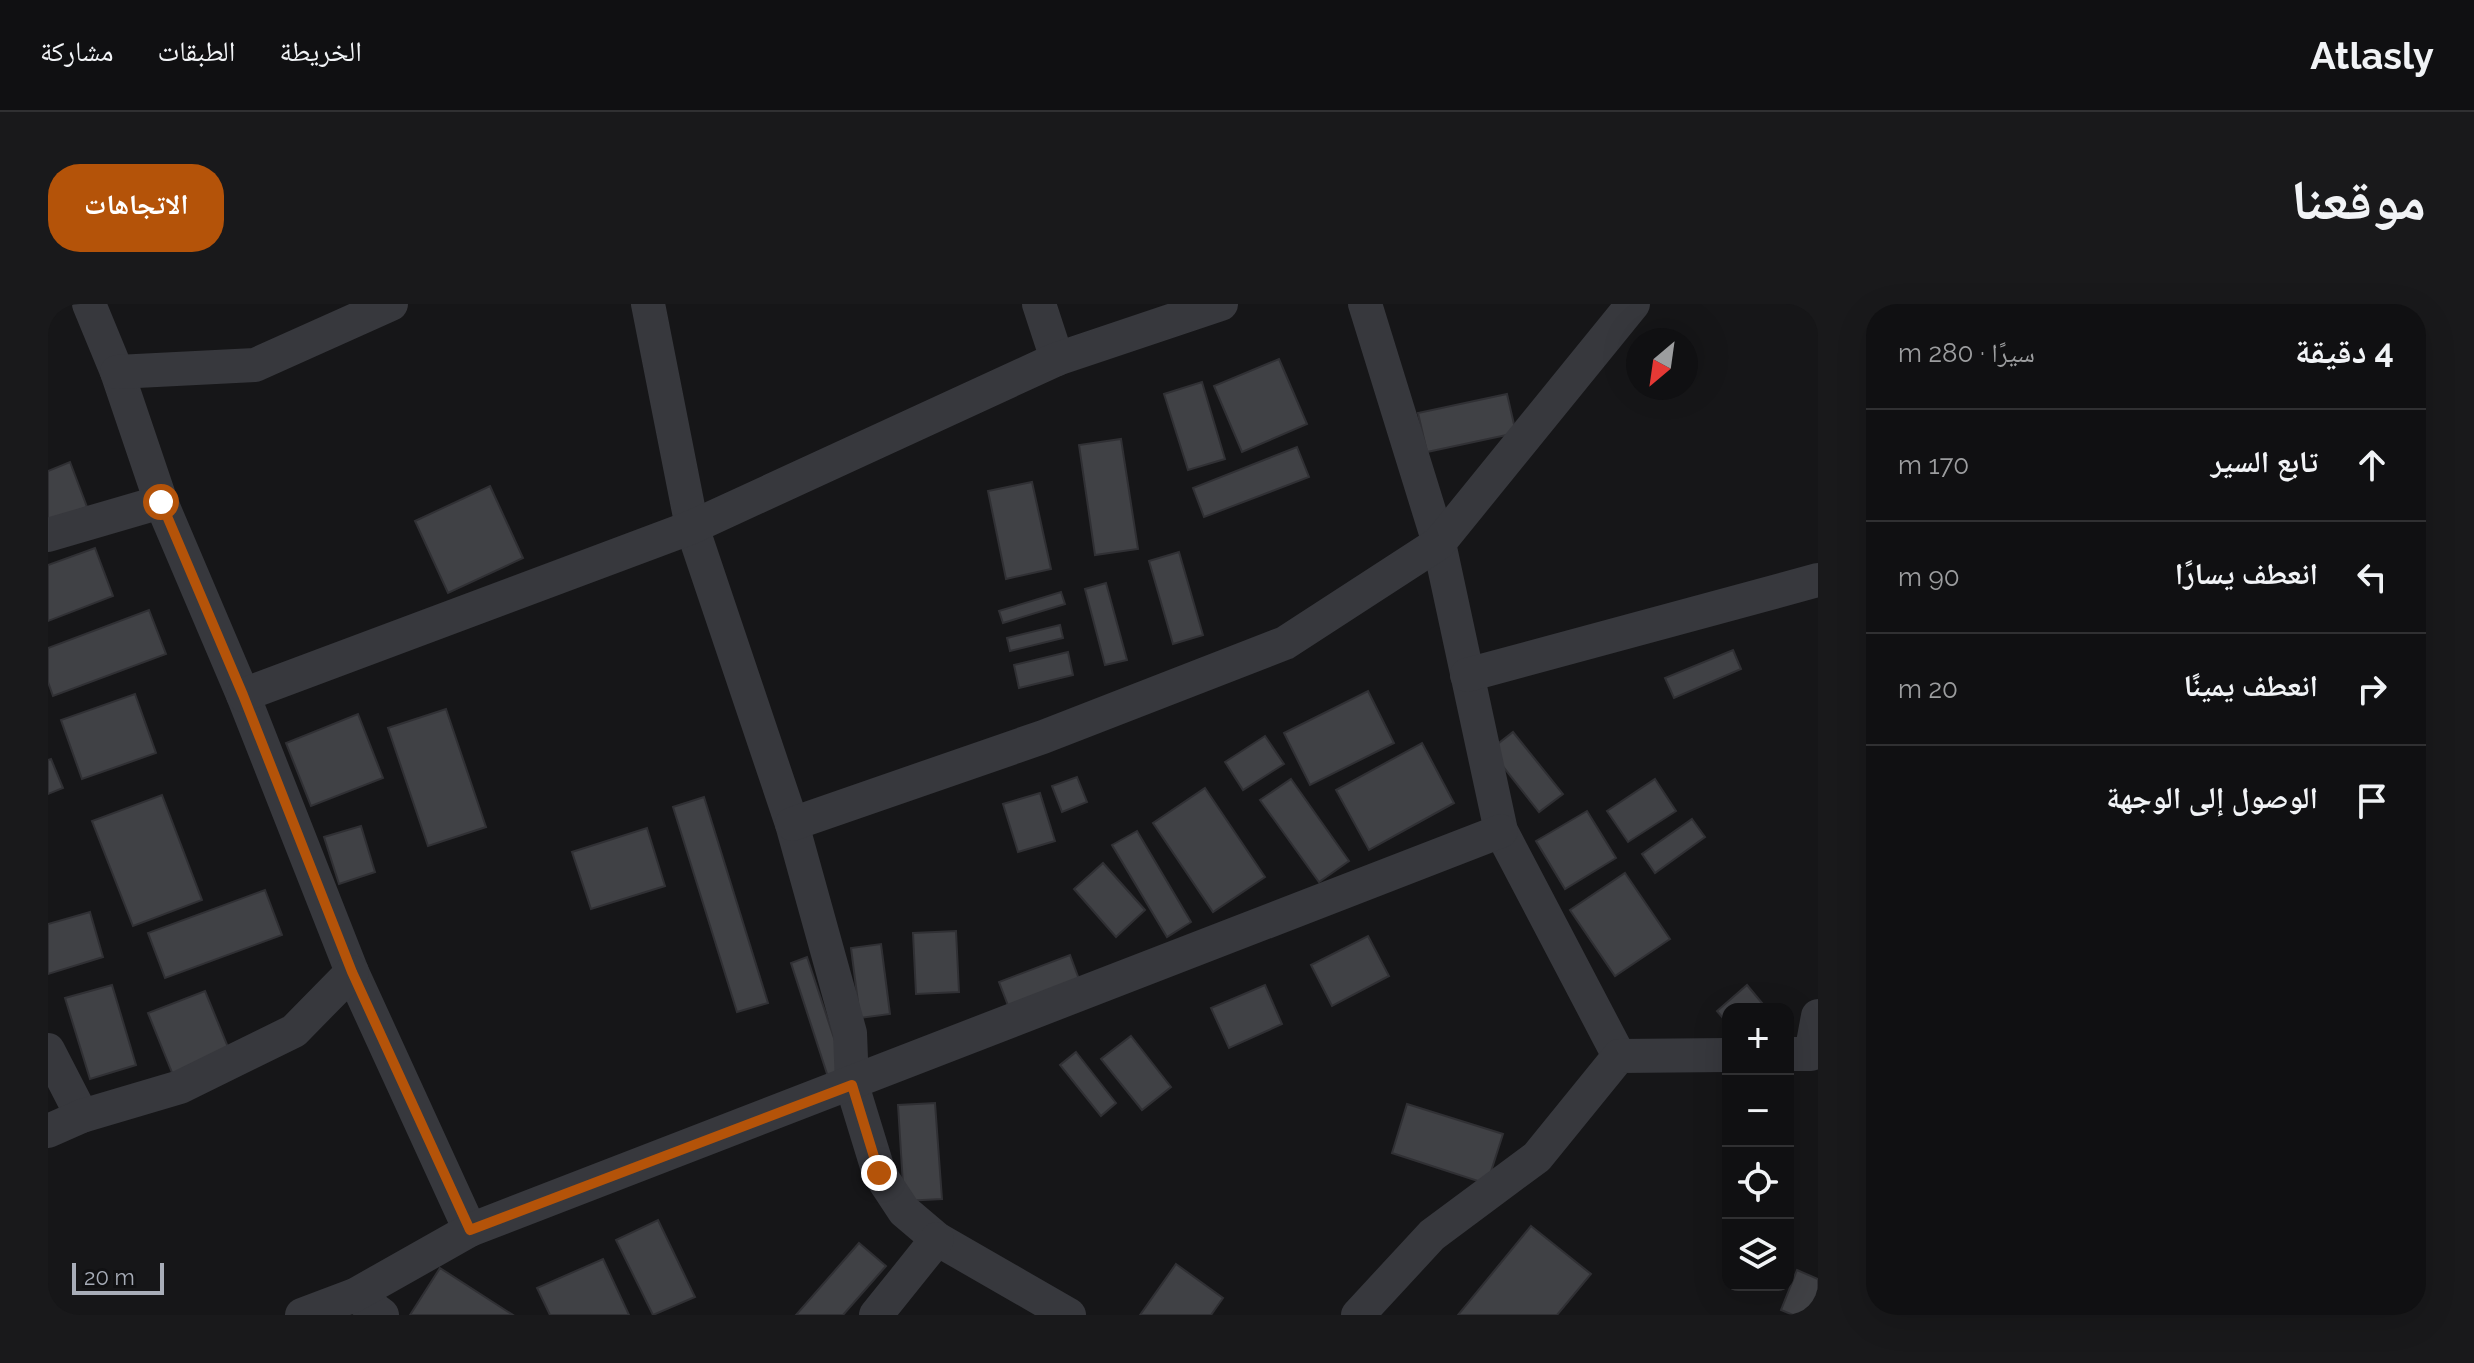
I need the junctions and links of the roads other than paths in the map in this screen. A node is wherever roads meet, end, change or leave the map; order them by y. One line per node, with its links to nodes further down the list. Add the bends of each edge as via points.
1 (89, 304): 9 (street)
2 (391, 304): 9 (street, via 255,365)
3 (648, 304): 11 (street)
4 (1039, 304): 8 (street)
5 (1221, 304): 8 (street)
6 (1365, 304): 13 (street)
7 (1633, 304): 13 (street)
8 (1057, 359): 11 (street)
9 (117, 372): 10 (street)
10 (161, 502): 12 (street); 16 (street)
11 (692, 527): 16 (street); 17 (street)
12 (48, 535)
13 (1439, 543): 15 (street); 17 (street, via 1285,643 1043,737)
14 (1818, 580): 15 (street)
15 (1467, 675): 18 (street)
16 (243, 695): 19 (street)
17 (792, 824): 25 (street, via 850,1033)
18 (1501, 831): 24 (street); 25 (street)
19 (352, 972): 26 (street, via 294,1031 180,1087); 28 (street)
20 (1818, 1016): 22 (street, via 1811,1054)
21 (48, 1050): 26 (street)
22 (1794, 1054)
23 (1722, 1055): 24 (street)
24 (1619, 1056): 35 (street, via 1537,1157 1432,1235)
25 (852, 1085): 28 (street); 29 (street, via 879,1173 904,1211)
26 (82, 1116): 27 (street)
27 (48, 1131)
28 (470, 1230): 30 (street)
29 (937, 1239): 33 (street); 34 (street)
30 (355, 1295): 31 (street); 32 (street)
31 (302, 1315)
32 (382, 1315)
33 (876, 1315)
34 (1069, 1315)
35 (1358, 1315)

